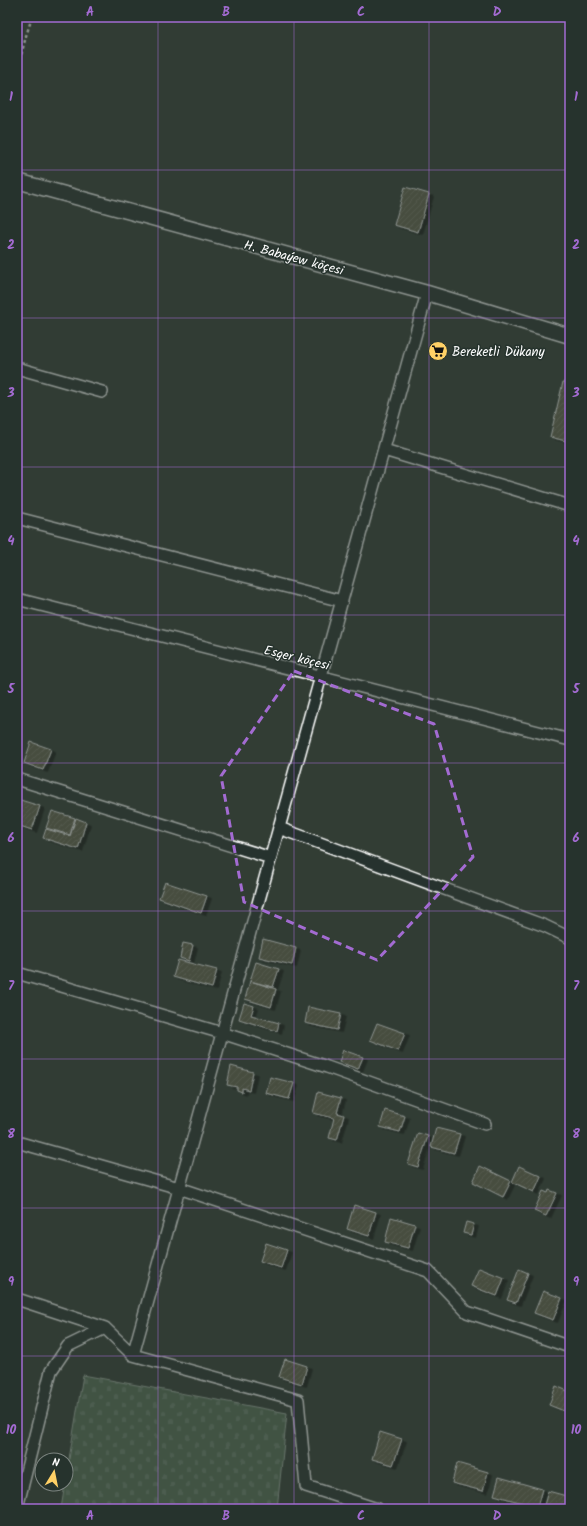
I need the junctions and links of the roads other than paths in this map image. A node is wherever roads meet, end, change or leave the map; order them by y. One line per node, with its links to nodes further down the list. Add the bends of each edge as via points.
1 (17, 181): 2 (street, H. Babaýew köçesi)
2 (427, 293): 3 (street, H. Babaýew köçesi); 6 (street)
3 (570, 336)
4 (17, 368): 5 (street)
5 (102, 392)
6 (384, 450): 7 (street); 10 (street)
7 (570, 506)
8 (17, 518): 10 (street)
9 (17, 599): 11 (street, Esger köçesi)
10 (342, 601): 11 (street)
11 (321, 677): 12 (street, Esger köçesi); 14 (street)
12 (570, 740)
13 (17, 779): 15 (street)
14 (279, 828): 15 (street); 16 (street, via 538,923)
15 (271, 858): 18 (street)
16 (570, 938)
17 (17, 973): 18 (street)
18 (222, 1033): 19 (street, via 327,1067); 21 (street)
19 (485, 1124)
20 (17, 1142): 21 (street)
21 (179, 1188): 24 (street, via 428,1271 467,1312); 25 (street)
22 (17, 1299): 23 (street)
23 (105, 1328): 25 (street); 26 (street, via 68,1346 51,1371)
24 (570, 1347)
25 (133, 1355): 28 (street, via 298,1400 306,1486)
26 (21, 1476): 27 (street)
27 (17, 1508)
28 (377, 1509)

